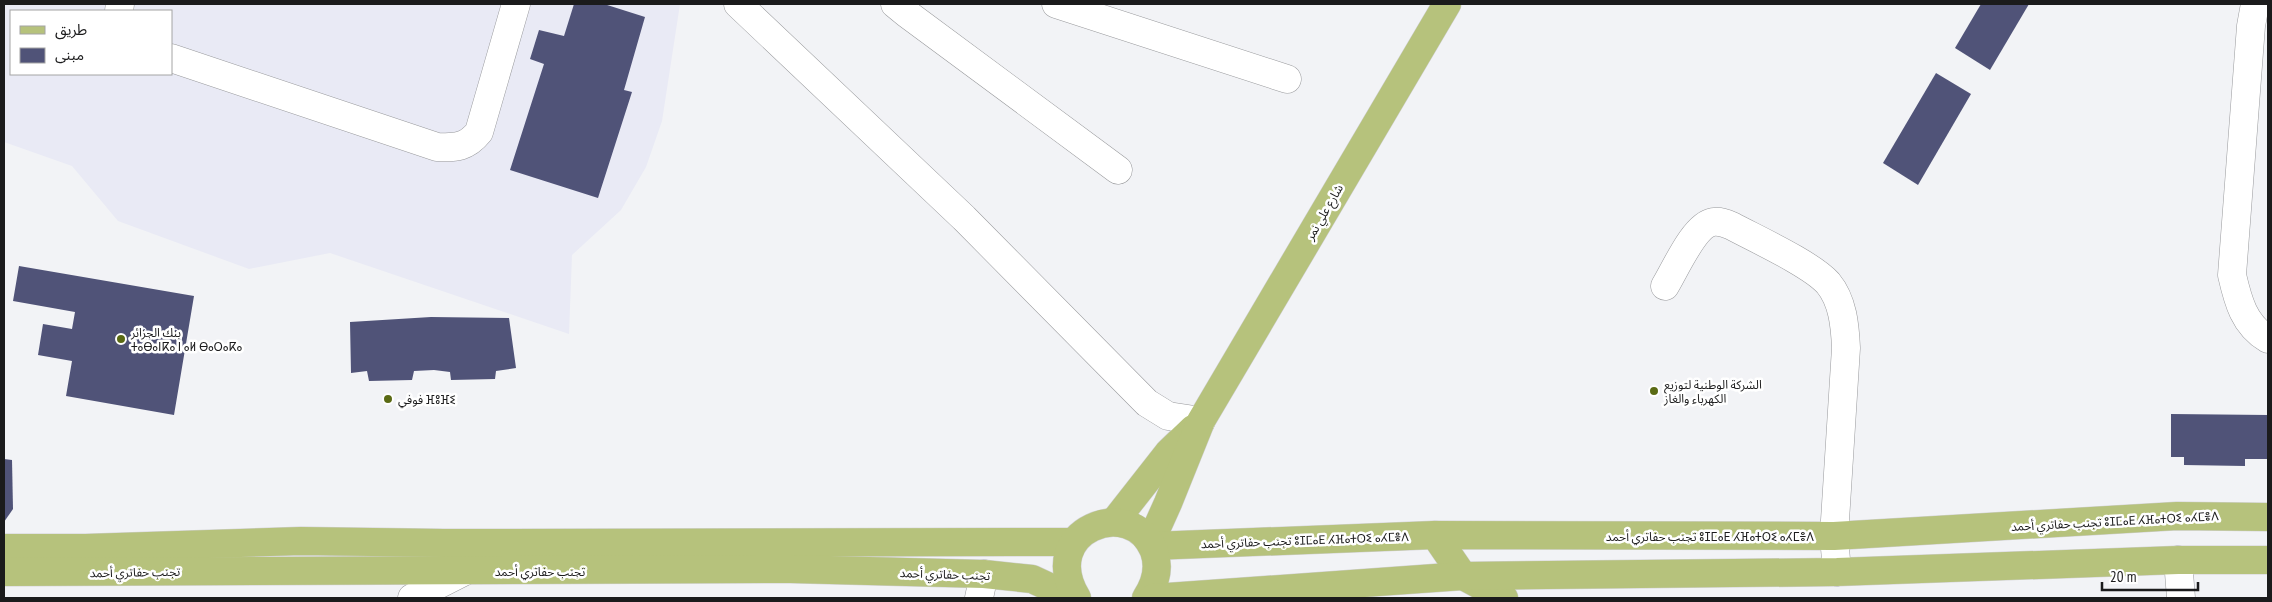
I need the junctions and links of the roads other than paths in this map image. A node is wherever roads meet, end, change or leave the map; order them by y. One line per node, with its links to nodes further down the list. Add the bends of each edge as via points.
1 (516, 4): 7 (street, via 479,132 462,146 454,148 437,147)
2 (738, 4): 12 (street, via 964,218 1147,403 1168,416)
3 (895, 4): 9 (street)
4 (1056, 4): 8 (street)
5 (1447, 4): 12 (main road, شارع علي نمر)
6 (2258, 19): 11 (street, via 2232,275 2239,305 2256,331)
7 (172, 58)
8 (1287, 79)
9 (1118, 170)
10 (1665, 286): 16 (street, via 1701,227 1711,222 1732,226 1804,265 1828,282 1844,319 1846,348)
11 (2268, 339)
12 (1201, 421): 14 (main road, شارع علي نمر, via 1169,452); 18 (main road, شارع علي نمر)
13 (2268, 517): 16 (main road, تجنب حفاتري أحمد ⵓⵊⵎⴰⴹ ⵃⴼⴰⵜⵔⵉ ⴰⵃⵎⴻⴷ, via 2177,516)
14 (1114, 522): 17 (main road, via 1085,530); 18 (main road, via 1129,526)
15 (1435, 535): 16 (main road, تجنب حفاتري أحمد ⵓⵊⵎⴰⴹ ⵃⴼⴰⵜⵔⵉ ⴰⵃⵎⴻⴷ); 18 (main road, تجنب حفاتري أحمد ⵓⵊⵎⴰⴹ ⵃⴼⴰⵜⵔⵉ ⴰⵃⵎⴻⴷ); 25 (main road)
16 (1834, 536): 24 (street)
17 (1073, 542): 19 (main road, تجنب حفاتري أحمد, via 301,541); 29 (main road, via 1066,570 1069,585)
18 (1151, 544): 30 (main road, via 1157,559 1157,573)
19 (4, 548)
20 (2178, 560): 21 (main road); 24 (main road); 33 (street)
21 (2268, 560)
22 (465, 571): 23 (main road, تجنب حفاتري أحمد); 26 (main road, تجنب حفاتري أحمد, via 790,569); 27 (street)
23 (4, 572)
24 (1837, 572): 25 (main road)
25 (1464, 576): 31 (main road); 32 (main road)
26 (982, 586): 28 (main road, تجنب حفاتري أحمد, via 1032,579)
27 (412, 598)
28 (1073, 598)
29 (1077, 598)
30 (1146, 598)
31 (1153, 598)
32 (1504, 598)
33 (2180, 598)

